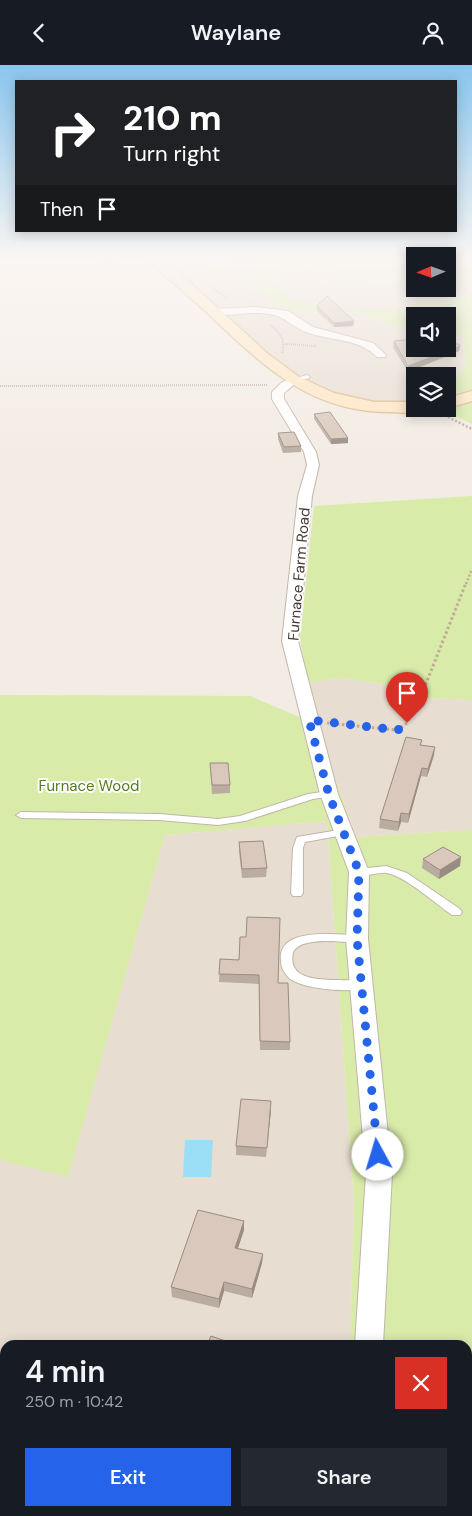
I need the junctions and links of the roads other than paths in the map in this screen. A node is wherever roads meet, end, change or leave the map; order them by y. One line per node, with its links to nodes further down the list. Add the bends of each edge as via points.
1 (230, 327): 4 (street)
2 (304, 327): 3 (street, via 360,341 378,349)
3 (382, 355)
4 (295, 381): 7 (street, via 330,397 374,407); 8 (street, Furnace Farm Road, via 278,392 278,399 310,452 313,465 305,497 290,641)
5 (472, 396): 6 (street)
6 (456, 401)
7 (406, 407)
8 (329, 795): 9 (lane, via 312,796 241,819 218,822 159,817); 10 (street, Furnace Farm Road)
9 (21, 815)
10 (345, 832): 11 (street, Furnace Farm Road); 12 (lane, via 302,839 298,848)
11 (359, 872): 13 (lane, via 386,869 395,872); 14 (street, Furnace Farm Road)
12 (297, 893)
13 (456, 912)
14 (357, 939): 15 (street, Furnace Farm Road); 15 (lane, via 301,940 287,951 286,966 289,973 302,981)
15 (360, 985): 16 (street, Furnace Farm Road, via 380,1175)
16 (370, 1340)

